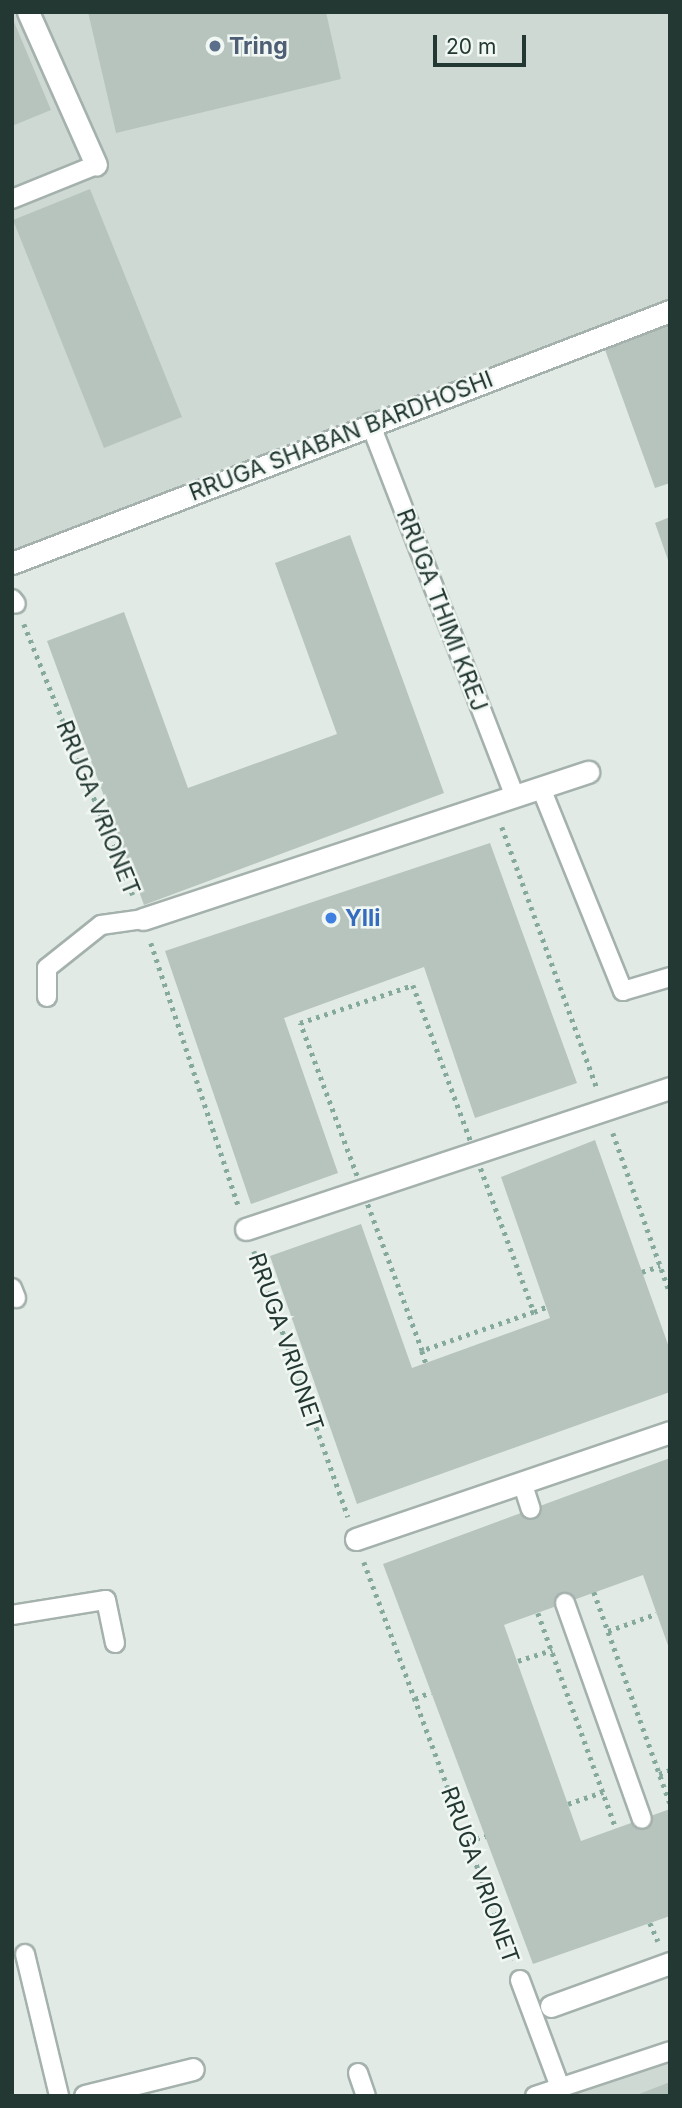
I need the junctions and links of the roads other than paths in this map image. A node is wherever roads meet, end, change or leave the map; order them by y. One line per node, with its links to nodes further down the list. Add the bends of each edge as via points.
1 (28, 12): 2 (street)
2 (96, 165): 3 (lane)
3 (12, 199)
4 (670, 311): 5 (street, RRUGA SHABAN BARDHOSHI)
5 (370, 423): 6 (street, RRUGA SHABAN BARDHOSHI); 9 (lane, RRUGA THIMI KREJ)
6 (12, 563)
7 (587, 772): 8 (street)
8 (541, 788): 9 (street); 11 (lane, via 623,991)
9 (515, 797): 10 (street)
10 (143, 919): 12 (lane, via 100,925 47,968)
11 (670, 976)
12 (47, 997)
13 (670, 1088): 14 (street)
14 (246, 1229)
15 (670, 1432): 16 (street)
16 (522, 1482): 17 (lane); 18 (street)
17 (531, 1509)
18 (356, 1539)
19 (565, 1603): 22 (lane)
20 (12, 1615): 21 (lane, via 106,1600)
21 (115, 1643)
22 (642, 1819)
23 (24, 1954): 31 (lane)
24 (670, 1962): 26 (street)
25 (520, 1980): 30 (lane, RRUGA VRIONET)
26 (551, 2006)
27 (670, 2051): 30 (lane)
28 (193, 2069): 32 (street)
29 (358, 2073): 33 (lane)
30 (560, 2087): 34 (lane)
31 (59, 2096)
32 (85, 2096)
33 (366, 2096)
34 (535, 2096)

